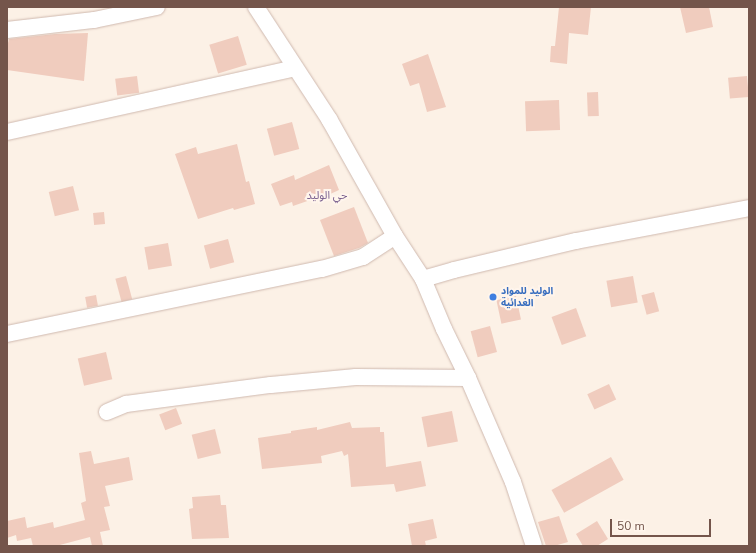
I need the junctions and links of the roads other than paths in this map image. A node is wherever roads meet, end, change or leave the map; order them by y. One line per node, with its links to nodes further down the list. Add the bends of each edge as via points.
1 (156, 7): 3 (street, via 94,20)
2 (256, 7): 4 (street)
3 (7, 30)
4 (295, 68): 5 (street); 7 (street, via 329,119)
5 (7, 132)
6 (749, 208): 8 (street, via 576,241)
7 (395, 236): 8 (street); 9 (street, via 363,257 322,269)
8 (423, 279): 10 (street)
9 (7, 334)
10 (468, 378): 11 (street, via 356,377 279,384 126,404); 12 (street, via 513,482)
11 (107, 412)
12 (534, 546)

